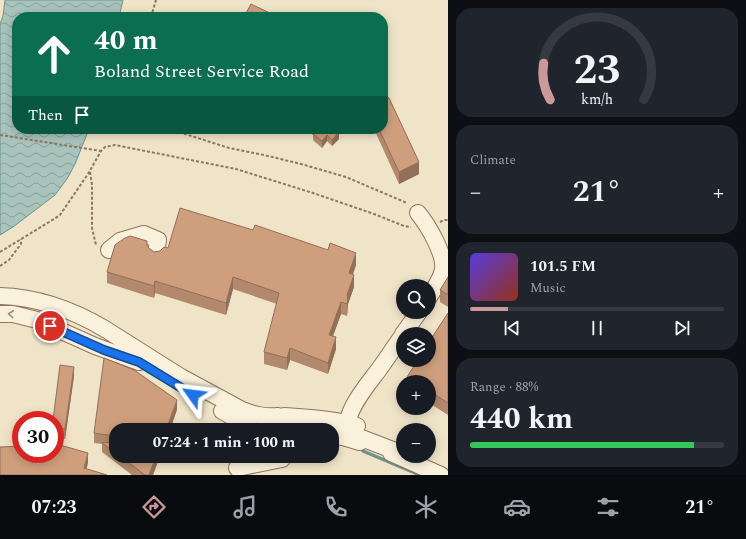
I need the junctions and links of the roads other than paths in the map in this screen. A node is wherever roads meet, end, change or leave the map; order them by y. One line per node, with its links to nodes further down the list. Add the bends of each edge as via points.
1 (413, 208): 4 (street, via 425,221 441,255 444,268)
2 (103, 249): 3 (street, via 144,234 158,240)
3 (156, 254)
4 (436, 285)
5 (0, 296): 6 (street, via 36,300)
6 (74, 313): 9 (street); 10 (street, via 232,405 257,415)
7 (0, 314): 9 (street, one-way to 7, via 37,320 13,314)
8 (396, 344): 14 (street, via 358,398)
9 (139, 362): 11 (street)
10 (281, 416): 12 (street, via 272,417); 13 (street); 14 (street)
11 (243, 423)
12 (264, 423)
13 (297, 423)
14 (348, 423): 16 (street); 17 (street, via 351,434)
15 (339, 437): 23 (street, via 387,451)
16 (396, 443)
17 (396, 451)
18 (252, 463): 21 (street)
19 (421, 463): 23 (street)
20 (432, 463): 22 (street)
21 (237, 466)
22 (448, 473)
23 (441, 475)

